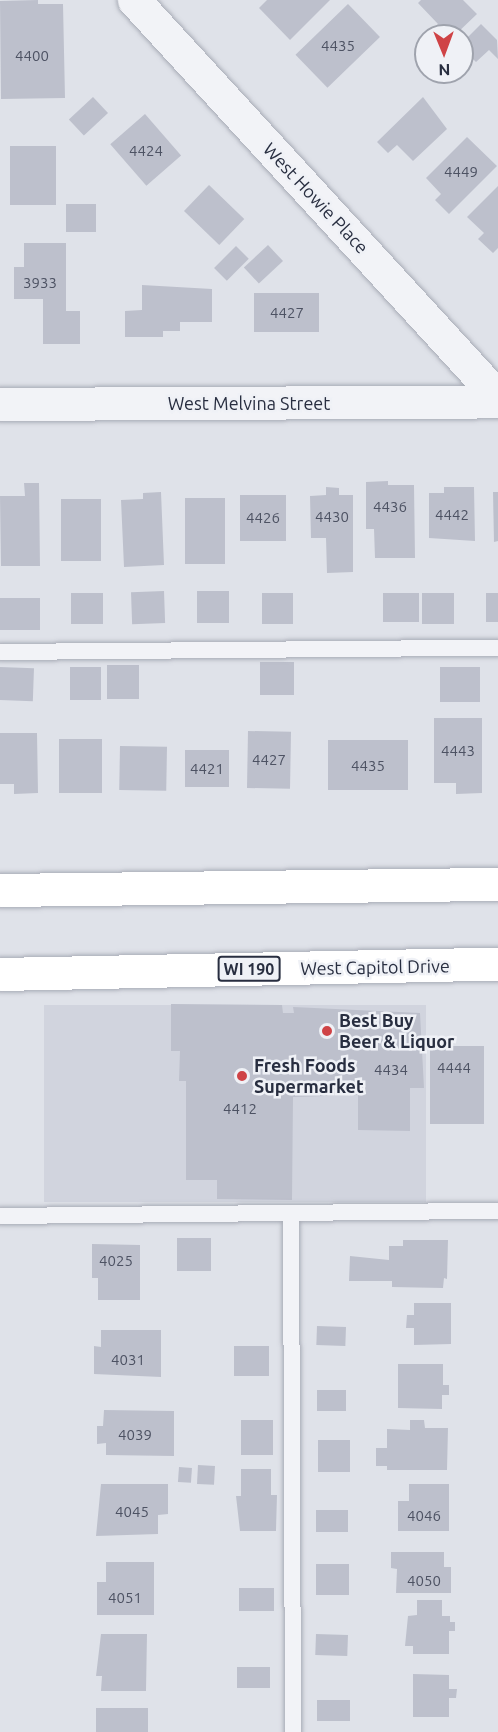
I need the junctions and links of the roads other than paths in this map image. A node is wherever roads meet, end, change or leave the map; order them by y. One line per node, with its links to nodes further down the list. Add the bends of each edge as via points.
1 (134, 0): 2 (street, West Howie Place)
2 (498, 399): 3 (street, West Melvina Street)
3 (0, 404)
4 (498, 648): 5 (lane)
5 (0, 652)
6 (498, 884): 7 (main road)
7 (0, 890)
8 (498, 964): 9 (main road, West Capitol Drive / WI 190)
9 (0, 974)
10 (498, 1211): 11 (lane)
11 (291, 1213): 12 (lane); 13 (lane)
12 (0, 1216)
13 (293, 1732)

